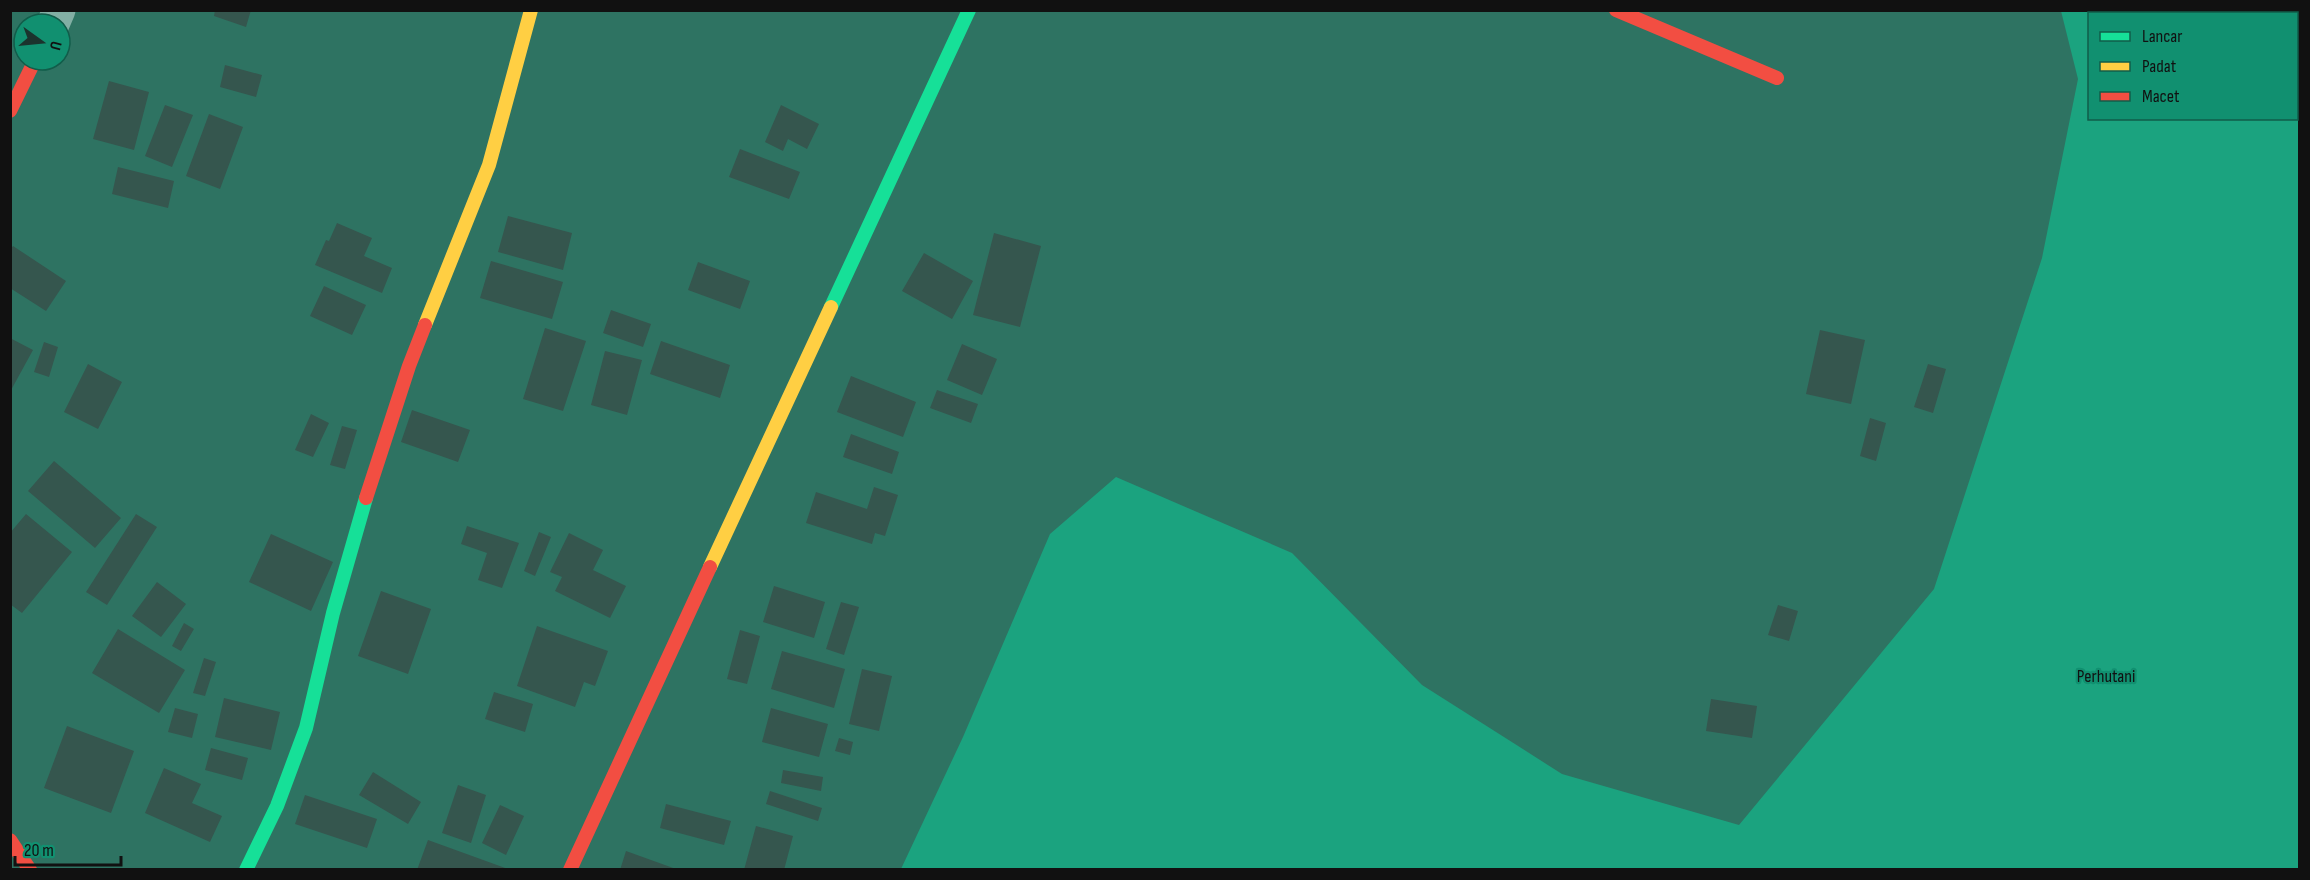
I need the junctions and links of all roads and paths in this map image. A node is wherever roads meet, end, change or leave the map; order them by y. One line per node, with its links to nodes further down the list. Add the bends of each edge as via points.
1 (531, 10): 9 (street, via 489,165 409,366 378,457 333,614 306,728 277,806)
2 (969, 10): 10 (street)
3 (1616, 10): 5 (street)
4 (29, 72): 6 (street)
5 (1777, 78)
6 (10, 111)
7 (10, 840): 8 (street)
8 (30, 870)
9 (246, 870)
10 (570, 870)

